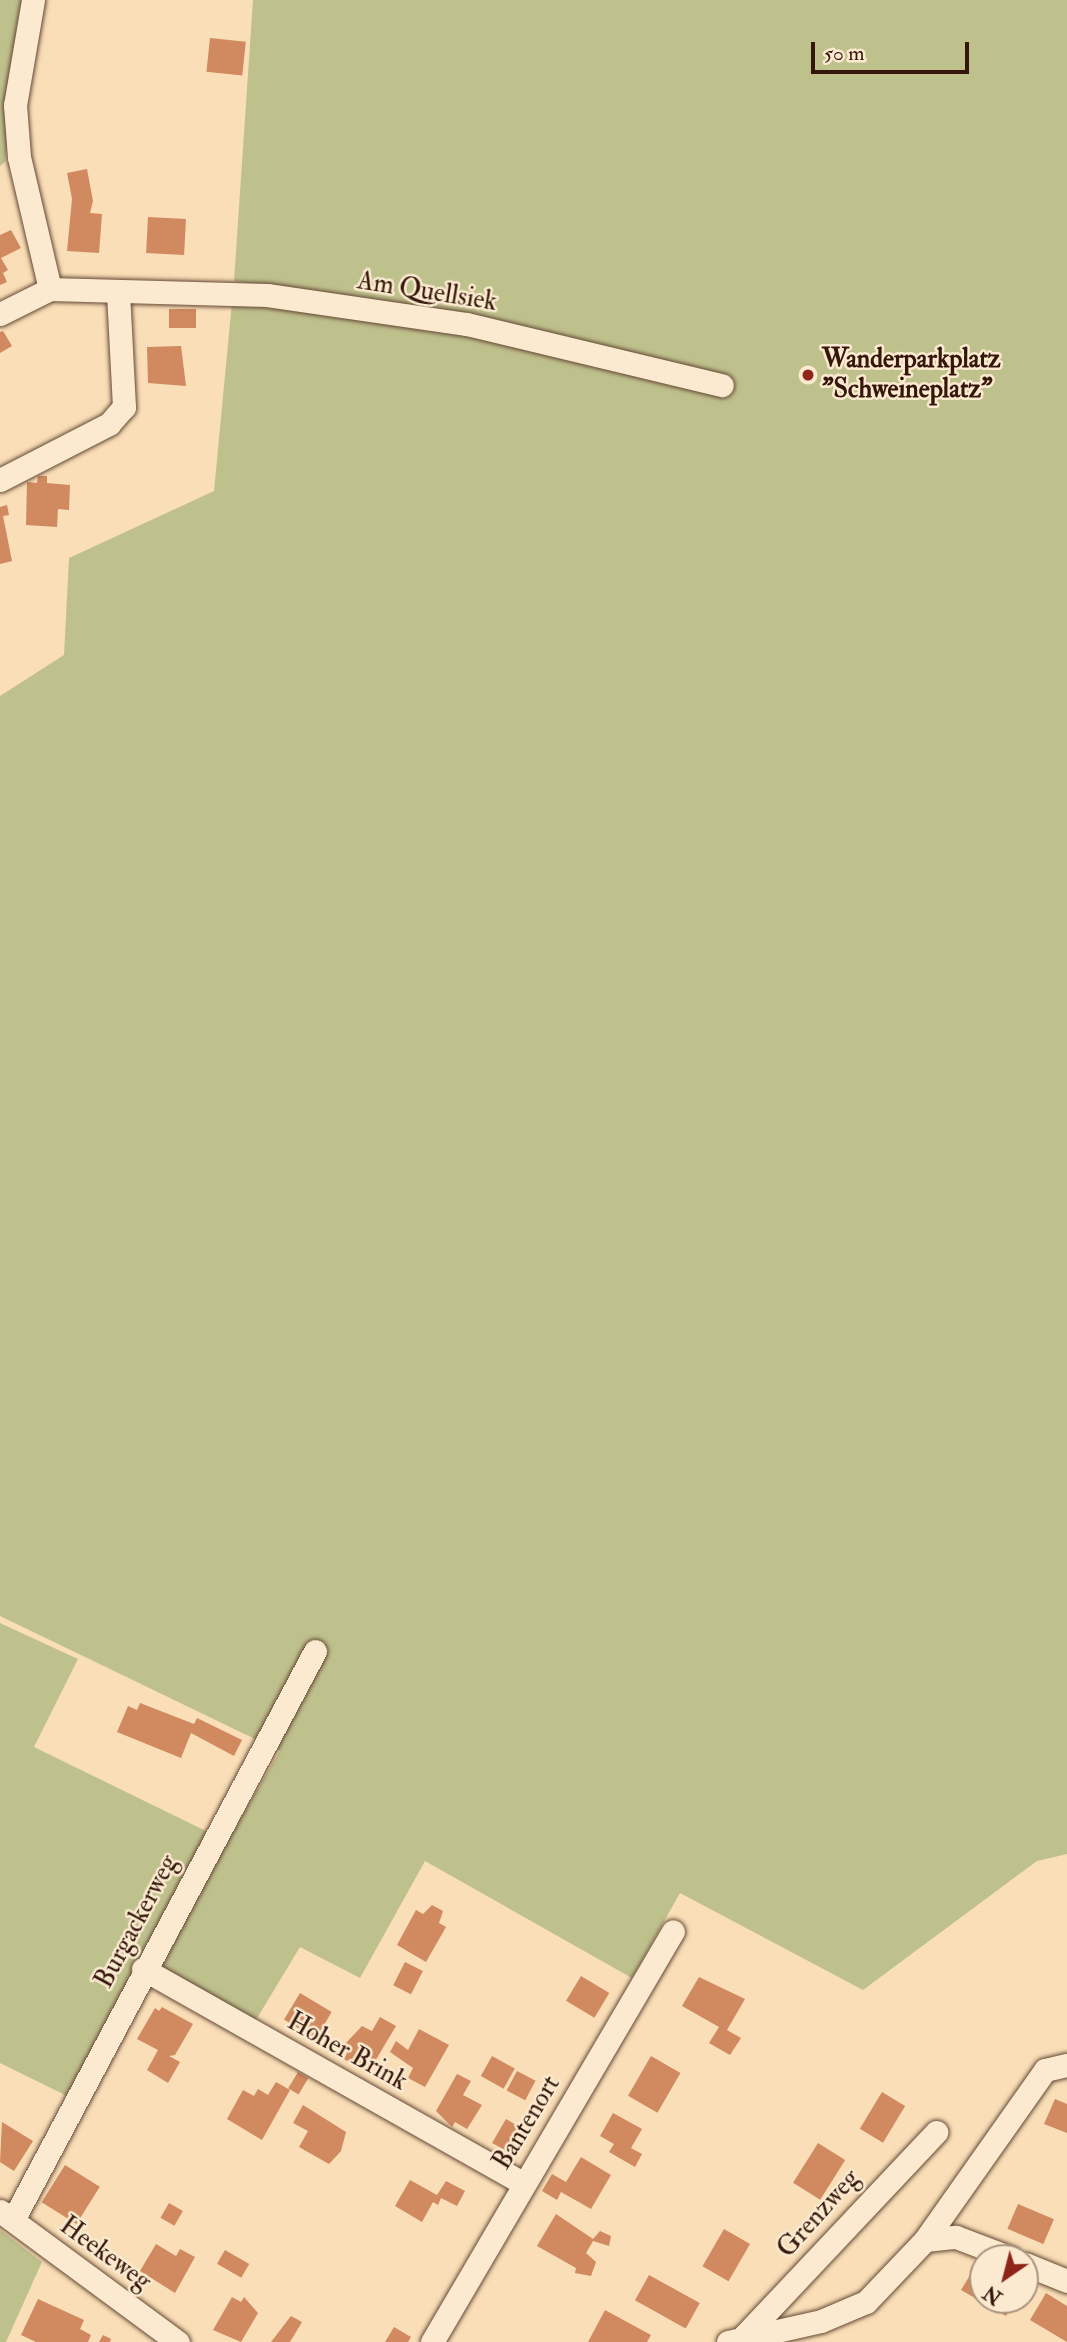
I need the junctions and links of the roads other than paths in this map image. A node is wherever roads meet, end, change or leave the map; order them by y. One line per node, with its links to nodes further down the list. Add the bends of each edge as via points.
1 (33, 0): 2 (street, via 16,118 19,157)
2 (50, 289): 3 (street, Am Quellsiek); 4 (street)
3 (118, 291): 5 (street, Am Quellsiek, via 267,295 467,324); 6 (street, via 124,407 109,424)
4 (0, 314)
5 (722, 385)
6 (0, 480)
7 (314, 1651): 9 (street, Burgackerweg)
8 (673, 1933): 12 (street, Bantenort)
9 (143, 1969): 12 (street, Hoher Brink); 13 (street, Burgackerweg)
10 (1067, 2065): 14 (street, Grenzweg, via 1045,2070)
11 (936, 2132): 18 (street, Grenzweg)
12 (524, 2184): 20 (street, Bantenort)
13 (6, 2216): 19 (street, Heekeweg)
14 (925, 2240): 15 (street, via 956,2237); 18 (street, Grenzweg, via 866,2302 783,2332)
15 (974, 2244)
16 (1039, 2270): 17 (street)
17 (1067, 2281)
18 (743, 2340)
19 (178, 2342)
20 (432, 2342)

